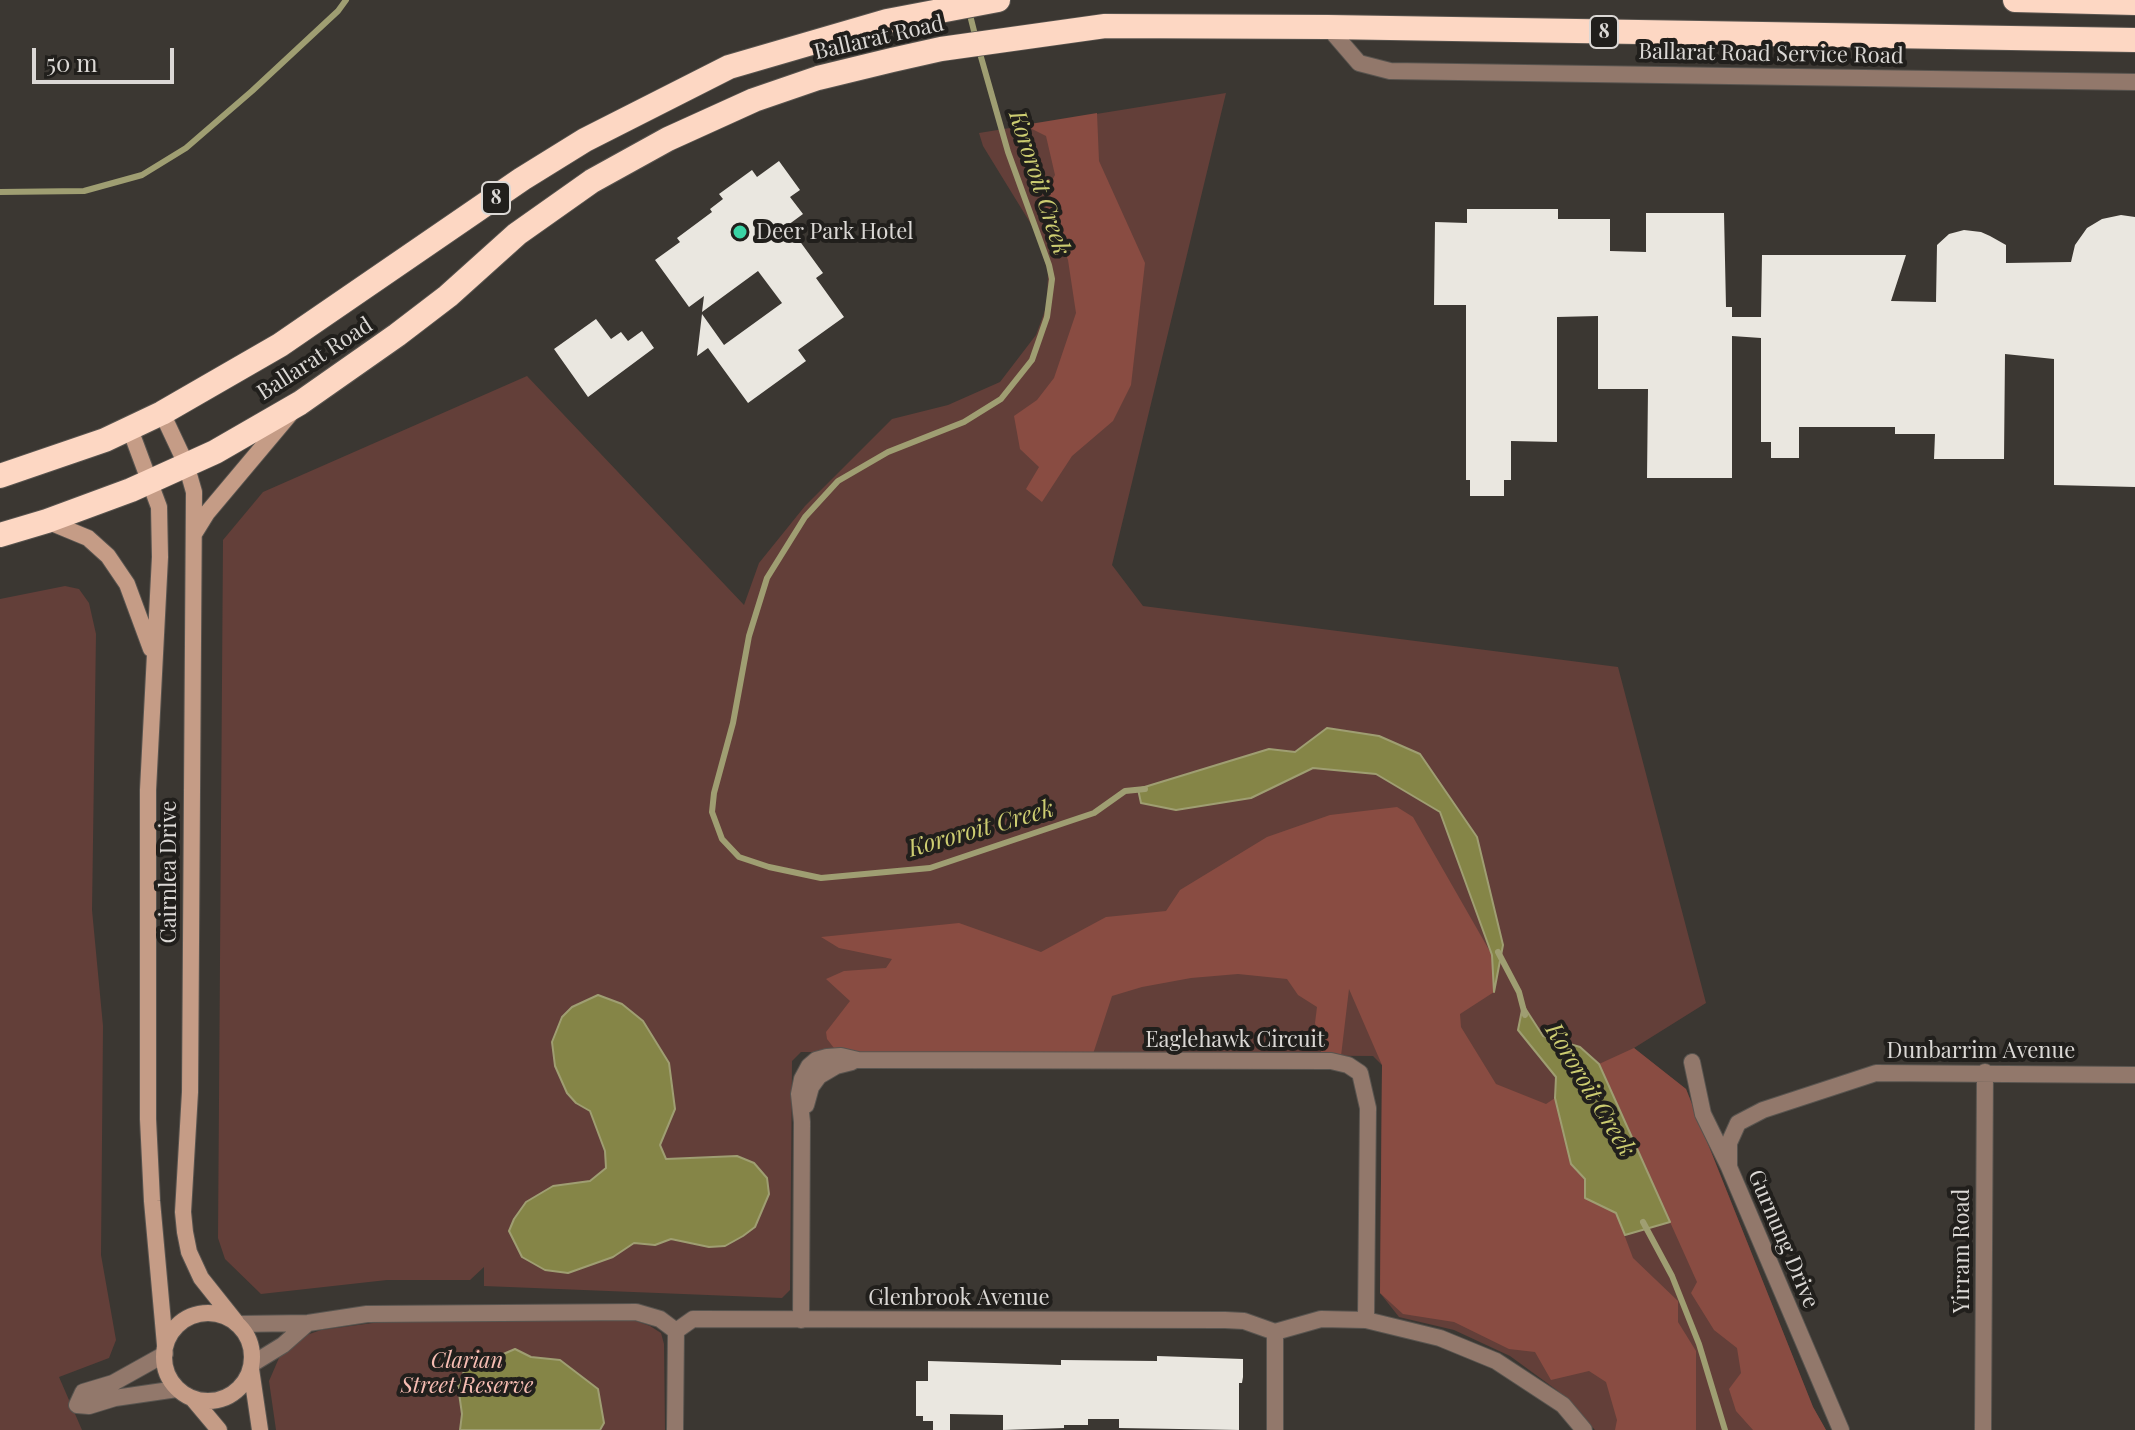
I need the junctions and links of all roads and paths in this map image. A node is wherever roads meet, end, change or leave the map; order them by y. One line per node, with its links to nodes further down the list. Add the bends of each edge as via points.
1 (998, 0): 7 (highway, Ballarat Road / 8, via 887,21 729,67 585,140)
2 (2015, 0): 3 (highway)
3 (2135, 3)
4 (1328, 27): 5 (highway, Ballarat Road / 8); 6 (street, Ballarat Road Service Road, via 1359,63 1390,71); 8 (highway, Ballarat Road / 8, via 1073,29 892,60 754,100 668,139 592,181)
5 (2135, 40)
6 (2135, 82)
7 (522, 179): 8 (highway); 10 (highway, Ballarat Road / 8, via 280,345)
8 (548, 213): 9 (highway, Ballarat Road / 8, via 448,296)
9 (300, 403): 12 (highway, Ballarat Road / 8); 16 (street)
10 (162, 413): 11 (highway, Ballarat Road / 8); 12 (street, Cairnlea Drive)
11 (130, 429): 13 (highway, Ballarat Road / 8); 14 (street, Cairnlea Drive)
12 (186, 464): 14 (highway, Ballarat Road / 8); 16 (street, Cairnlea Drive, via 194,492)
13 (0, 476)
14 (150, 480): 15 (highway, Ballarat Road / 8); 18 (street, Cairnlea Drive, via 159,515 160,557)
15 (47, 521): 17 (highway, Ballarat Road / 8); 18 (street, via 88,538 113,562 127,584)
16 (194, 534): 25 (street, Cairnlea Drive, via 190,1092 183,1212 196,1268)
17 (0, 535)
18 (153, 655): 29 (street, Cairnlea Drive, via 148,1119)
19 (1692, 1062): 22 (street, Gurnung Drive, via 1703,1114)
20 (1985, 1072): 21 (street, Dunbarrim Avenue); 22 (street, Dunbarrim Avenue, via 1876,1073 1763,1110 1738,1123 1729,1143); 39 (street, Yirram Road)
21 (2135, 1075)
22 (1729, 1167): 38 (street, Gurnung Drive)
23 (801, 1320): 24 (street, Eaglehawk Circuit, via 802,1122 819,1076 858,1060 1348,1065 1360,1073 1368,1108); 27 (street, Glenbrook Avenue, via 693,1319); 28 (street, Glenbrook Avenue, via 1225,1320)
24 (1366, 1320): 28 (street, via 1321,1319); 37 (street, via 1440,1338 1496,1361 1563,1405)
25 (236, 1323): 26 (street); 29 (street, via 199,1314 172,1331); 30 (street, via 250,1343)
26 (308, 1323): 27 (street, via 367,1314 636,1312); 30 (street)
27 (676, 1331): 35 (street)
28 (1275, 1332): 36 (street)
29 (165, 1350): 31 (street, via 168,1377); 31 (street, via 113,1383 83,1392 77,1405)
30 (251, 1366): 32 (street, via 239,1389 226,1398); 34 (street)
31 (177, 1389): 32 (street)
32 (193, 1399): 33 (street)
33 (219, 1430)
34 (260, 1430)
35 (675, 1430)
36 (1275, 1430)
37 (1584, 1430)
38 (1841, 1430)
39 (1983, 1430)

